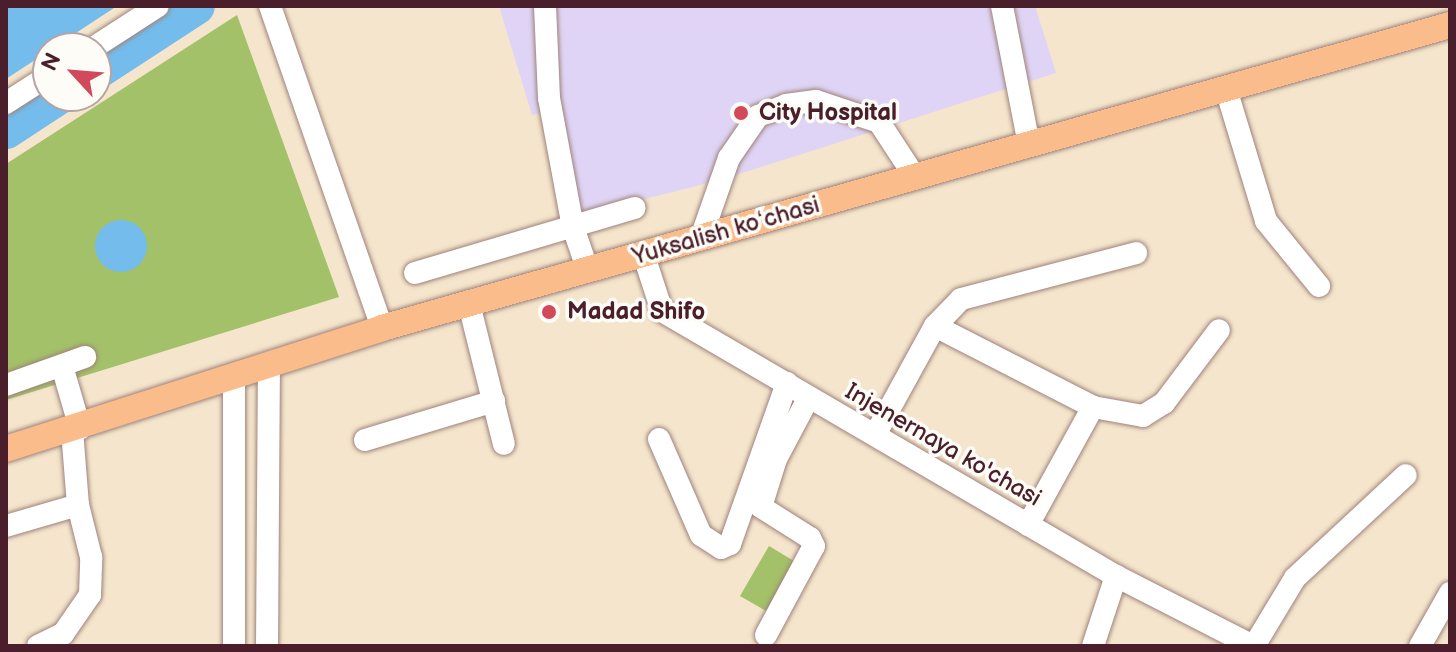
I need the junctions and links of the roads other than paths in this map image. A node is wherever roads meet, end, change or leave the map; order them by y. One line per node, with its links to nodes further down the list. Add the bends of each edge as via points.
1 (158, 6): 6 (street)
2 (270, 6): 22 (street)
3 (545, 6): 13 (street, via 549,98)
4 (1002, 6): 10 (street)
5 (1450, 25): 8 (main road, Yuksalish koʻchasi)
6 (112, 36)
7 (32, 86): 9 (street)
8 (1226, 89): 10 (main road, Yuksalish koʻchasi); 19 (street, via 1266,221)
9 (6, 103)
10 (1029, 145): 11 (main road, Yuksalish koʻchasi)
11 (915, 177): 14 (main road, Yuksalish koʻchasi); 14 (street, via 879,122 816,101 786,105 758,116 729,158)
12 (635, 208): 13 (street)
13 (573, 227): 17 (street); 18 (street)
14 (702, 235): 16 (main road, Yuksalish koʻchasi)
15 (1136, 253): 21 (street, via 961,299)
16 (644, 256): 17 (main road, Yuksalish koʻchasi); 28 (street, Injenernaya ko'chasi, via 662,311)
17 (588, 271): 20 (main road, Yuksalish koʻchasi)
18 (415, 273)
19 (1319, 286)
20 (469, 304): 22 (main road, Yuksalish koʻchasi); 31 (street)
21 (935, 326): 32 (street); 34 (street)
22 (382, 328): 25 (main road, Yuksalish koʻchasi)
23 (1219, 330): 32 (street, via 1164,403 1143,416)
24 (85, 357): 26 (street)
25 (269, 364): 27 (main road, Yuksalish koʻchasi); 48 (street)
26 (62, 366): 29 (street); 33 (street)
27 (234, 376): 33 (main road, Yuksalish koʻchasi); 47 (street)
28 (787, 383): 30 (street, Injenernaya ko'chasi); 35 (street, via 730,544 721,548 701,535)
29 (6, 385)
30 (809, 397): 34 (street, Injenernaya ko'chasi); 45 (street, via 776,459 761,507 810,538 814,546)
31 (494, 401): 36 (street); 37 (street)
32 (1093, 407): 41 (street)
33 (76, 429): 38 (main road, Yuksalish koʻchasi); 40 (street)
34 (875, 435): 41 (street, Injenernaya ko'chasi)
35 (659, 439)
36 (365, 440)
37 (504, 444)
38 (6, 449)
39 (1406, 475): 50 (street, via 1295,578)
40 (78, 505): 42 (street); 46 (street, via 91,557 90,595 63,634)
41 (1028, 525): 43 (street, Injenernaya ko'chasi)
42 (6, 526)
43 (1116, 576): 49 (street); 50 (street, Injenernaya ko'chasi)
44 (1450, 593): 51 (street)
45 (766, 635)
46 (38, 646)
47 (234, 646)
48 (267, 646)
49 (1093, 646)
50 (1253, 646)
51 (1420, 646)

